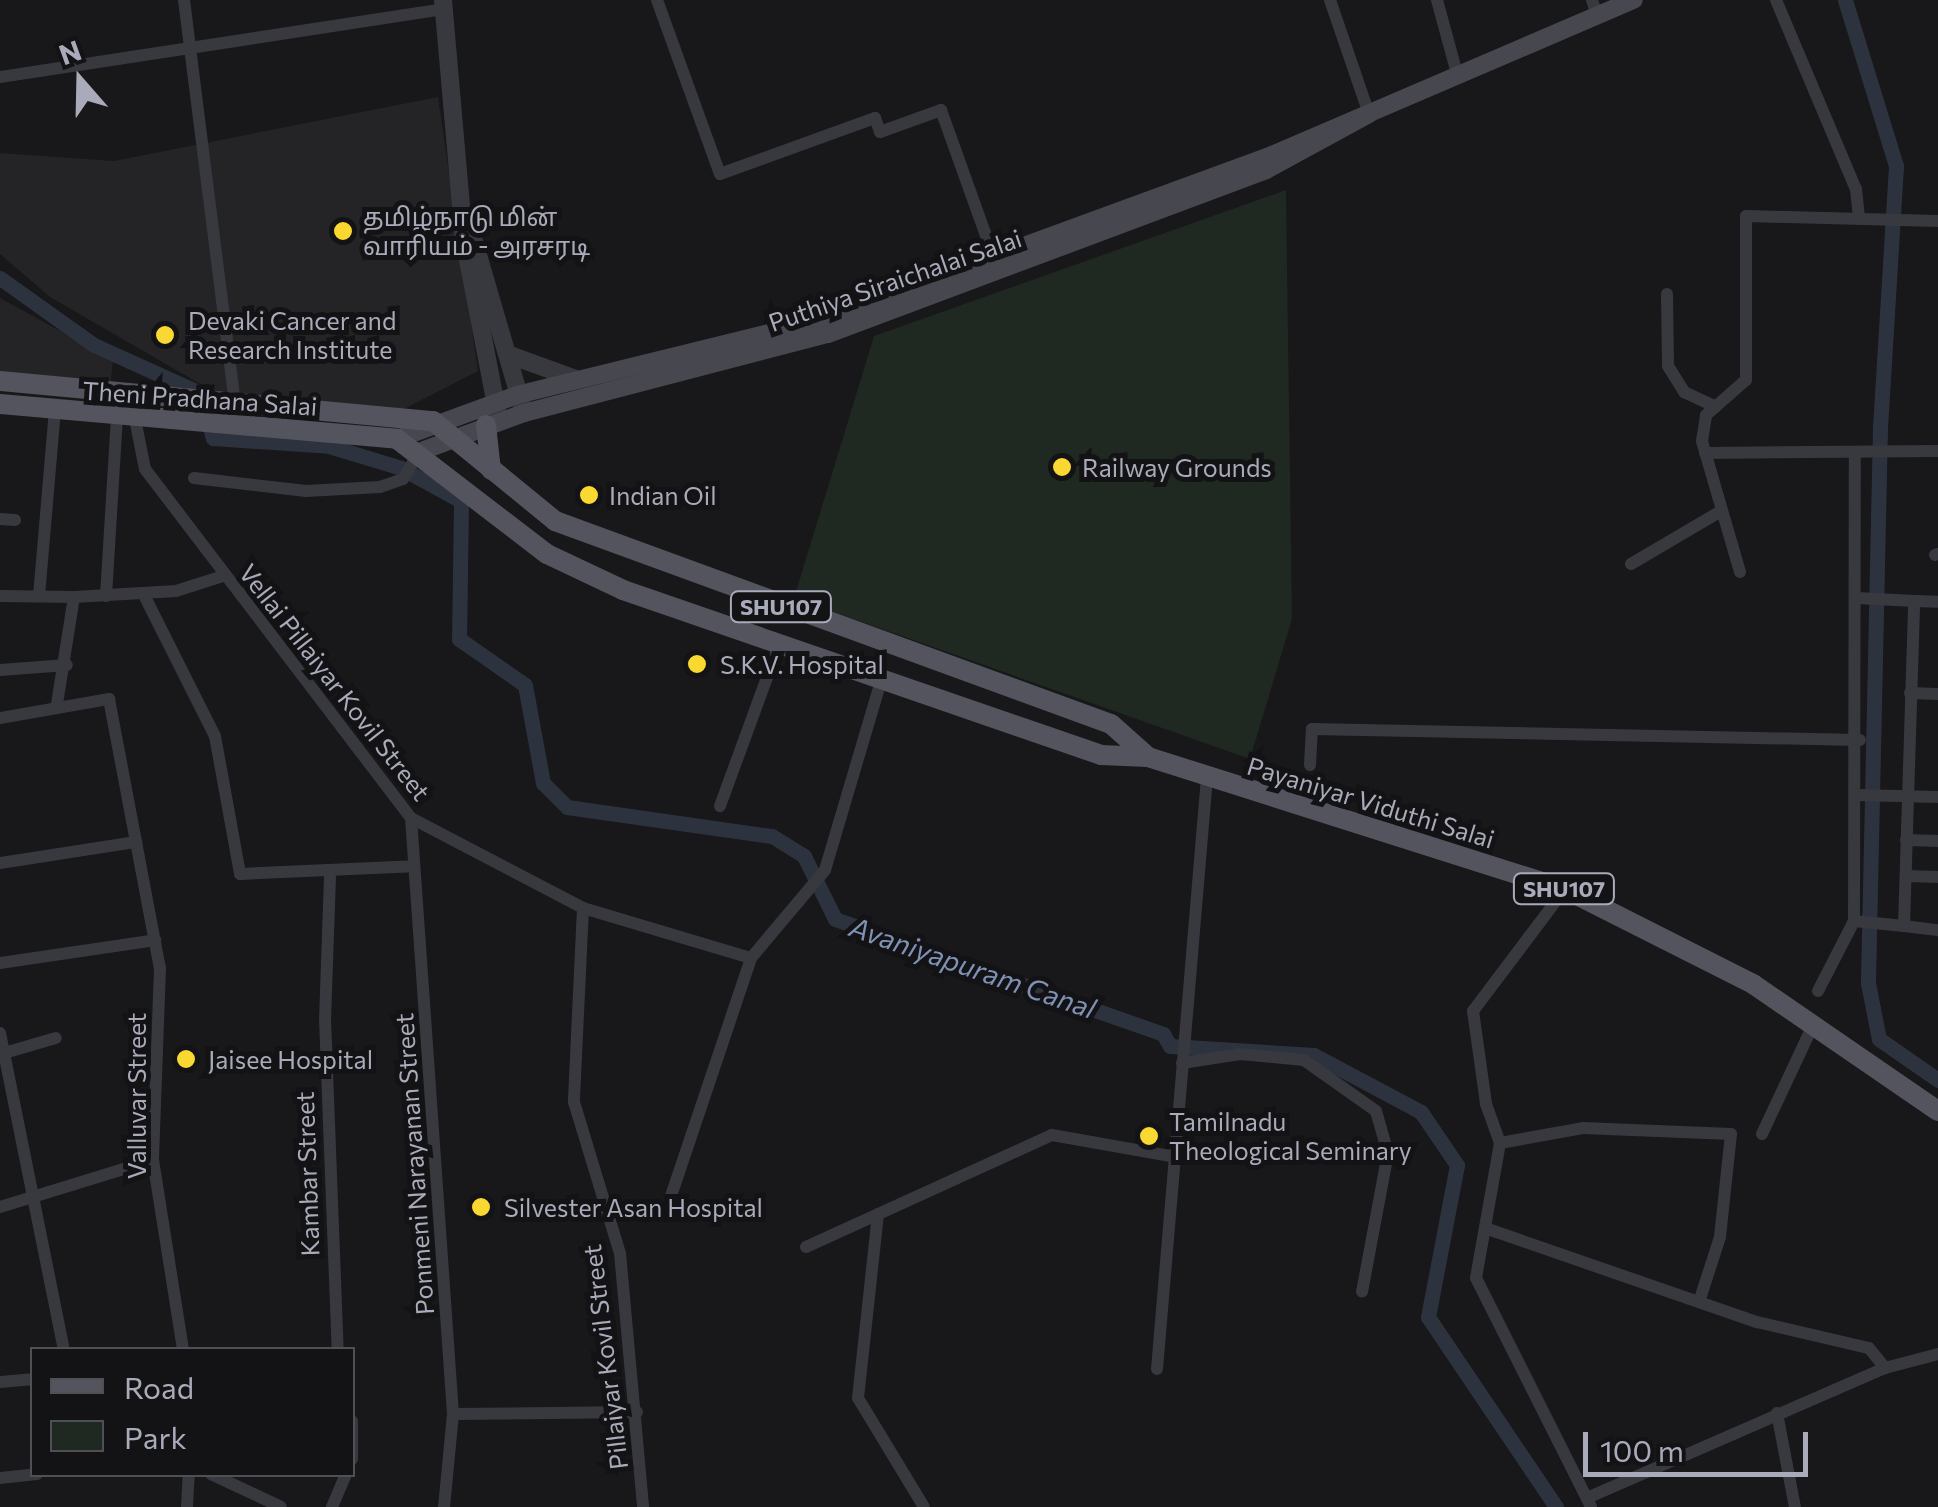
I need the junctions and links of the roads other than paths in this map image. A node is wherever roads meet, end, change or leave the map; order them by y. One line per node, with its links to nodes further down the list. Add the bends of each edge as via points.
1 (184, 0): 9 (street)
2 (657, 0): 16 (street, via 720,174 875,118 880,132 941,110)
3 (1330, 0): 12 (street)
4 (1437, 0): 10 (street)
5 (1634, 0): 8 (main road, Puthiya Siraichalai Salai)
6 (1776, 0): 14 (street, via 1850,176)
7 (444, 4): 9 (street); 13 (street)
8 (1595, 8): 10 (main road, Puthiya Siraichalai Salai)
9 (192, 47): 11 (street); 28 (street)
10 (1456, 70): 12 (main road, Puthiya Siraichalai Salai)
11 (0, 78)
12 (1370, 114): 16 (main road, Puthiya Siraichalai Salai); 29 (main road, Puthiya Siraichalai Salai, via 1266,170 828,334)
13 (465, 214): 18 (street); 19 (street)
14 (1858, 219): 15 (street); 25 (street, via 1746,216 1746,380)
15 (1938, 221)
16 (994, 258): 20 (main road, Puthiya Siraichalai Salai, via 818,320)
17 (1667, 294): 25 (street, via 1668,366 1684,392)
18 (507, 354): 20 (street); 22 (street)
19 (490, 373): 23 (street); 26 (street)
20 (576, 379): 22 (main road, Puthiya Siraichalai Salai)
21 (0, 381): 28 (main road, Theni Pradhana Salai, via 194,401)
22 (517, 395): 23 (main road, Puthiya Siraichalai Salai); 29 (street)
23 (495, 402): 26 (main road, Puthiya Siraichalai Salai); 32 (street)
24 (0, 404): 27 (main road, Theni Pradhana Salai)
25 (1716, 406): 37 (street, via 1706,415)
26 (465, 410): 31 (main road, Puthiya Siraichalai Salai)
27 (55, 411): 30 (main road, Theni Pradhana Salai); 51 (street)
28 (217, 413): 30 (main road, Theni Pradhana Salai); 31 (main road, Theni Pradhana Salai); 34 (main road, Theni Pradhana Salai)
29 (524, 413): 32 (main road, Puthiya Siraichalai Salai)
30 (126, 418): 48 (street, Vellai Pillaiyar Kovil Street, via 145,469); 52 (street)
31 (434, 421): 33 (main road, Payaniyar Viduthi Salai / SHU107); 34 (main road, Puthiya Siraichalai Salai)
32 (493, 423): 33 (main road, Puthiya Siraichalai Salai); 39 (main road)
33 (453, 436): 38 (main road, Puthiya Siraichalai Salai); 39 (main road, Payaniyar Viduthi Salai / SHU107)
34 (397, 440): 38 (main road, Payaniyar Viduthi Salai)
35 (1860, 451): 36 (street); 37 (street); 55 (street)
36 (1938, 451)
37 (1705, 454): 41 (street)
38 (410, 467): 40 (street, via 306,491); 46 (main road, Payaniyar Viduthi Salai / SHU107, via 466,494)
39 (491, 470): 44 (main road, Payaniyar Viduthi Salai / SHU107)
40 (194, 478)
41 (1721, 510): 45 (street); 47 (street)
42 (0, 519): 43 (street)
43 (15, 520)
44 (591, 538): 46 (main road); 53 (main road, Payaniyar Viduthi Salai / SHU107)
45 (1631, 564)
46 (574, 568): 58 (main road, Payaniyar Viduthi Salai / SHU107)
47 (1740, 572)
48 (223, 576): 49 (street); 75 (street, Vellai Pillaiyar Kovil Street)
49 (144, 594): 52 (street); 82 (street, via 215,736 240,874)
50 (0, 596): 51 (street)
51 (39, 596): 54 (street)
52 (106, 596): 54 (street)
53 (751, 596): 58 (main road); 68 (main road, Payaniyar Viduthi Salai / SHU107, via 1112,724)
54 (74, 597): 60 (street)
55 (1864, 599): 56 (street); 67 (street)
56 (1914, 601): 57 (street); 63 (street)
57 (1938, 602)
58 (738, 630): 59 (main road, Payaniyar Viduthi Salai / SHU107)
59 (779, 645): 62 (main road, Payaniyar Viduthi Salai / SHU107); 74 (street)
60 (67, 665): 61 (street); 65 (street)
61 (0, 670)
62 (882, 678): 68 (main road, Payaniyar Viduthi Salai / SHU107, via 1101,755); 90 (street, via 824,870)
63 (1910, 693): 64 (street); 73 (street)
64 (1938, 694)
65 (57, 704): 66 (street); 78 (street, Valluvar Street, via 108,699)
66 (0, 718)
67 (1860, 740): 69 (street, via 1312,729); 71 (street)
68 (1148, 756): 70 (main road, Payaniyar Viduthi Salai / SHU107)
69 (1310, 766)
70 (1207, 777): 84 (main road, Payaniyar Viduthi Salai / SHU107); 97 (street)
71 (1862, 795): 73 (street); 86 (street)
72 (1938, 797): 73 (street)
73 (1901, 799): 76 (street)
74 (720, 806)
75 (411, 818): 80 (street, Ponmeni Narayanan Street); 85 (street, Vellai Pillaiyar Kovil Street)
76 (1906, 840): 77 (street); 81 (street)
77 (1938, 841)
78 (136, 842): 79 (street); 89 (street, Valluvar Street)
79 (0, 863)
80 (413, 866): 82 (street); 121 (street, Ponmeni Narayanan Street)
81 (1906, 876): 83 (street); 87 (street)
82 (330, 877): 113 (street, Kambar Street, via 325,1019)
83 (1938, 878)
84 (1564, 889): 93 (main road, Payaniyar Viduthi Salai / SHU107); 100 (street, via 1474,1011)
85 (582, 908): 90 (street, Vellai Pillaiyar Kovil Street, via 688,934); 119 (street, Pillaiyar Kovil Street, via 574,1102 620,1253)
86 (1859, 922): 87 (street); 92 (street)
87 (1898, 926): 88 (street)
88 (1938, 930)
89 (154, 940): 91 (street); 102 (street, Valluvar Street)
90 (751, 958): 103 (street)
91 (0, 962)
92 (1818, 991)
93 (1813, 1025): 98 (main road, Payaniyar Viduthi Salai / SHU107); 99 (street)
94 (0, 1033): 96 (street)
95 (56, 1038): 96 (street)
96 (2, 1053): 104 (street)
97 (1182, 1063): 101 (street); 109 (street, via 1240,1054 1304,1060 1376,1111 1388,1153)
98 (1938, 1111)
99 (1762, 1134)
100 (1500, 1143): 107 (street); 110 (street, via 1583,1128 1731,1134 1720,1237)
101 (1175, 1157): 106 (street, via 1052,1135); 116 (street)
102 (153, 1160): 104 (street); 112 (street, Valluvar Street)
103 (671, 1196)
104 (38, 1201): 105 (street); 111 (street)
105 (0, 1207)
106 (878, 1214): 108 (street); 133 (street, via 858,1398)
107 (1486, 1228): 110 (street); 127 (street, via 1476,1278)
108 (806, 1247)
109 (1362, 1292)
110 (1700, 1299): 115 (street, via 1869,1348)
111 (63, 1347)
112 (183, 1347)
113 (338, 1347)
114 (1938, 1354): 115 (street)
115 (1885, 1368): 120 (street)
116 (1157, 1369)
117 (30, 1379): 118 (street)
118 (0, 1382)
119 (637, 1412): 121 (street); 132 (street, Pillaiyar Kovil Street)
120 (1777, 1413): 127 (street); 134 (street)
121 (453, 1414): 131 (street, Ponmeni Narayanan Street)
122 (30, 1475): 126 (street)
123 (189, 1477): 128 (street)
124 (217, 1477): 129 (street)
125 (345, 1477): 130 (street)
126 (0, 1478)
127 (1589, 1502)
128 (186, 1507)
129 (280, 1507)
130 (332, 1507)
131 (444, 1507)
132 (643, 1507)
133 (924, 1507)
134 (1795, 1507)

